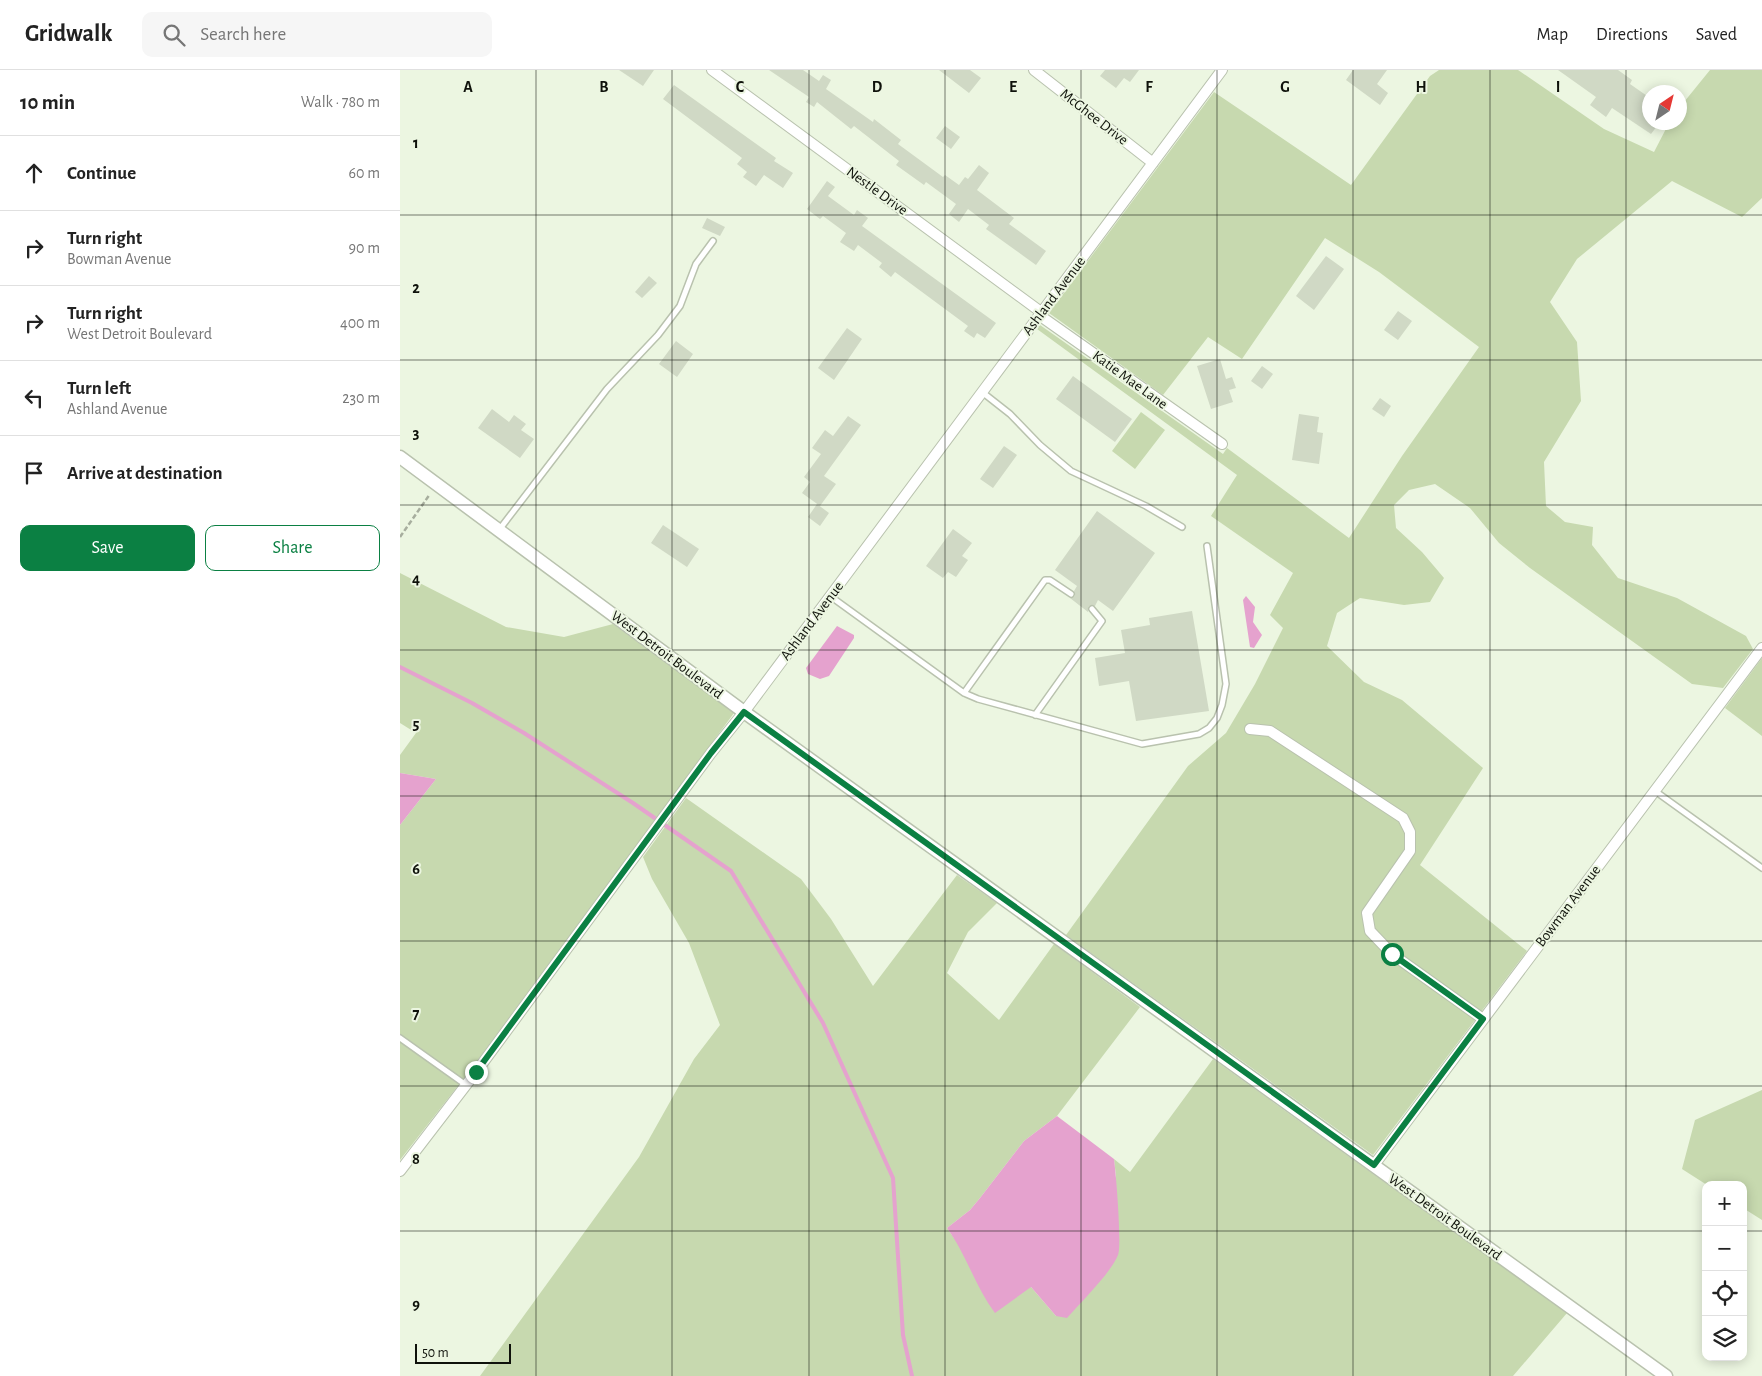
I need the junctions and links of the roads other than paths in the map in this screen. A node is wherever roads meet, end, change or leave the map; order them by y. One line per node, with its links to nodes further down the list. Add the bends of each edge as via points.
1 (712, 70): 6 (street, Nestle Drive)
2 (1034, 70): 4 (street, McGhee Drive)
3 (1222, 70): 4 (street, Ashland Avenue)
4 (1153, 163): 6 (street, Ashland Avenue)
5 (713, 241): 11 (lane, via 696,264 680,306 658,335 607,389)
6 (1040, 314): 7 (street, Ashland Avenue); 8 (street, Katie Mae Lane)
7 (982, 392): 10 (lane, via 1072,471); 14 (street, Ashland Avenue)
8 (1222, 444)
9 (400, 457): 11 (street, West Detroit Boulevard)
10 (1182, 527)
11 (499, 530): 18 (street, West Detroit Boulevard)
12 (1207, 546): 19 (lane, via 1226,684 1217,718 1209,728 1199,734 1142,744)
13 (1071, 594): 17 (lane, via 1045,580)
14 (830, 596): 17 (lane); 18 (street, Ashland Avenue)
15 (1092, 609): 19 (lane, via 1102,621)
16 (1762, 648): 21 (street, Bowman Avenue)
17 (964, 693): 19 (lane)
18 (744, 712): 25 (street, Ashland Avenue); 26 (street, West Detroit Boulevard)
19 (1035, 715)
20 (1250, 729): 23 (street, via 1270,731 1403,818 1410,832 1410,851 1367,913 1370,931 1392,954)
21 (1654, 791): 22 (lane); 23 (street, Bowman Avenue)
22 (1762, 868)
23 (1483, 1019): 26 (street, Bowman Avenue)
24 (400, 1038): 25 (lane)
25 (466, 1085): 27 (street, Ashland Avenue)
26 (1374, 1165): 28 (street, West Detroit Boulevard)
27 (400, 1171)
28 (1666, 1376)

